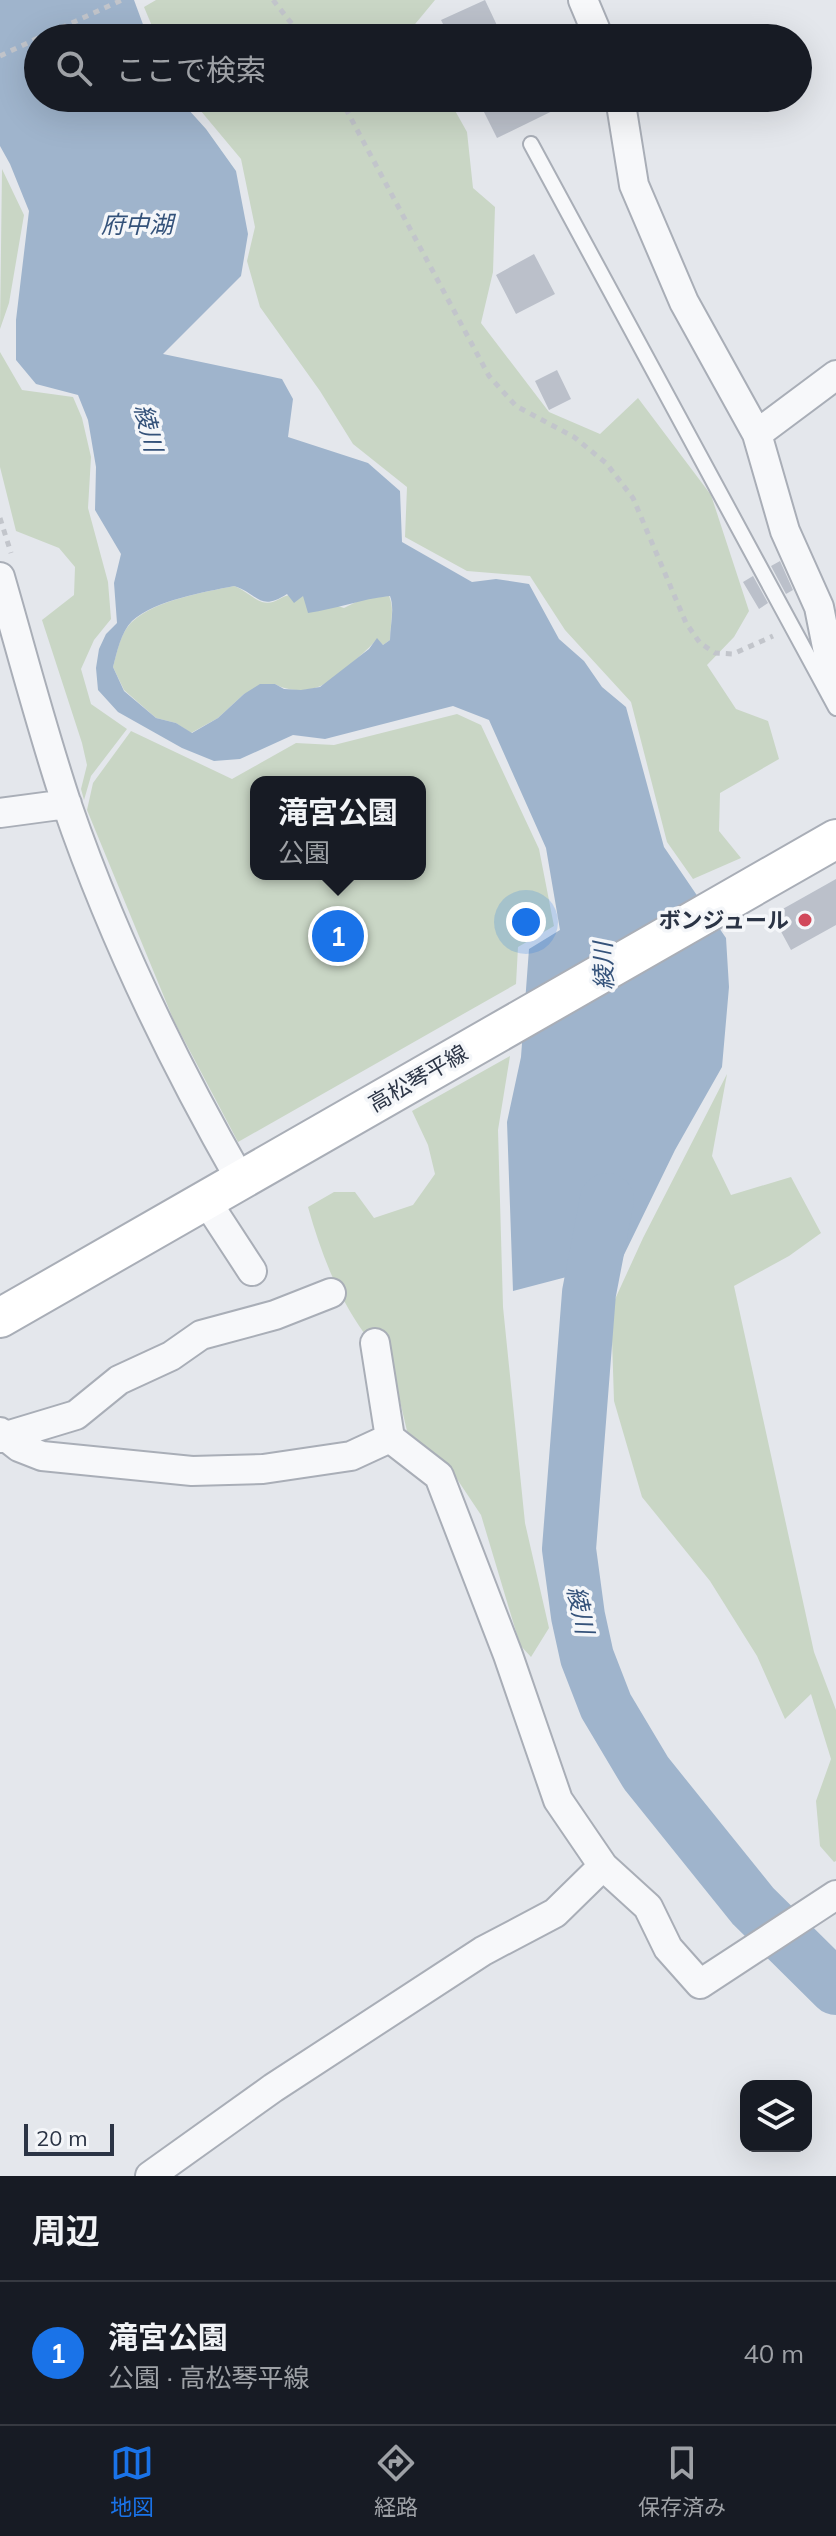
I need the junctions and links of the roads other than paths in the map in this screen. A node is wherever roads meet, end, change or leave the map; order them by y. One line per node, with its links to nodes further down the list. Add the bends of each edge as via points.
1 (583, 0): 2 (street)
2 (593, 24)
3 (622, 112): 6 (street, via 634,185 684,302)
4 (531, 144): 9 (lane)
5 (836, 375): 6 (street)
6 (757, 434): 8 (street, via 785,531 819,607)
7 (0, 577): 10 (street)
8 (836, 692)
9 (836, 708)
10 (67, 804): 11 (street); 13 (street, via 146,1004)
11 (0, 813)
12 (836, 839): 13 (main road, 高松琴平線)
13 (240, 1179): 14 (main road, 高松琴平線)
14 (205, 1199): 15 (street); 17 (main road, 高松琴平線)
15 (252, 1271)
16 (331, 1293): 19 (street, via 201,1335 119,1380 76,1415)
17 (0, 1318)
18 (375, 1343): 20 (street)
19 (1, 1436): 20 (street, via 42,1456 192,1471 263,1469 351,1456)
20 (390, 1438): 21 (street, via 439,1476 558,1800)
21 (603, 1866): 22 (street, via 648,1907 668,1948 700,1984); 23 (street, via 555,1913 470,1960 273,2088)
22 (836, 1895)
23 (150, 2176)

